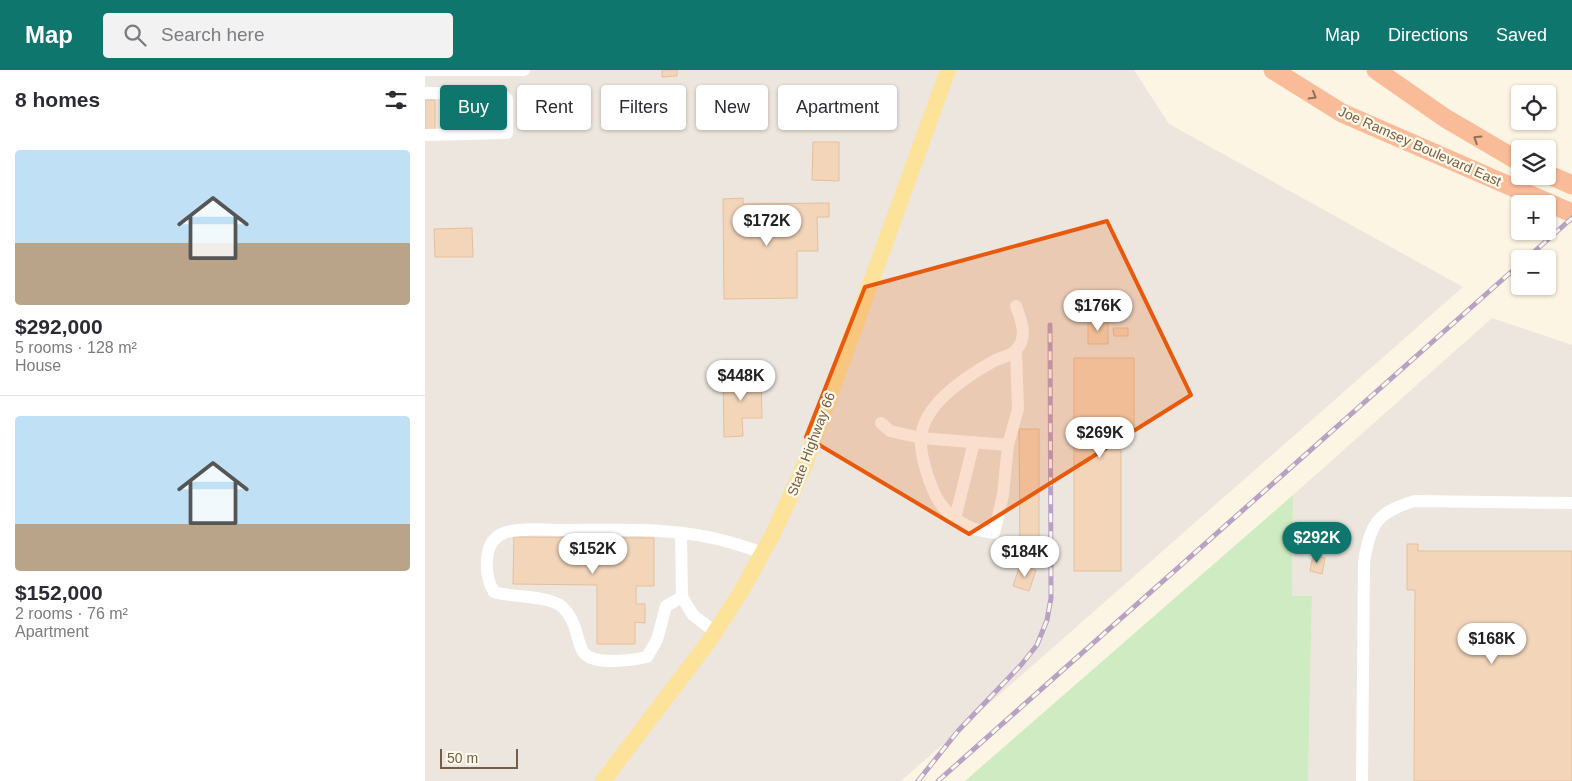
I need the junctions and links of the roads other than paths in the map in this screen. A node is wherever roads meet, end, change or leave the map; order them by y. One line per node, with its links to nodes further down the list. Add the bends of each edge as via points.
1 (425, 70): 2 (lane)
2 (524, 70)
3 (948, 70): 21 (main road, State Highway 66, via 805,464)
4 (1273, 70): 11 (highway, Joe Ramsey Boulevard East, one-way to 11, via 1342,113)
5 (1376, 70): 8 (highway, Joe Ramsey Boulevard East, one-way to 5, via 1445,118)
6 (425, 92): 7 (lane, via 501,93 507,99 507,134)
7 (425, 135)
8 (1511, 157)
9 (1556, 178): 10 (highway)
10 (1572, 185)
11 (1572, 213)
12 (1016, 306): 13 (lane, via 1024,329)
13 (1016, 351): 15 (lane, via 995,360 950,389 927,418); 17 (lane, via 1018,409)
14 (881, 423): 15 (lane, via 889,431)
15 (921, 438): 16 (lane); 19 (lane, via 928,477 937,499)
16 (974, 442): 17 (lane); 19 (lane)
17 (1008, 445): 19 (lane, via 995,533 979,532)
18 (1572, 503): 25 (lane, via 1415,501 1393,507 1379,519 1368,536 1363,562)
19 (955, 519)
20 (681, 533): 21 (lane); 22 (lane); 22 (lane, via 653,530 505,532 496,537 491,546 486,572 494,592 546,600 561,606 570,616 583,653 604,661 647,657 657,640 667,606)
21 (763, 552): 23 (main road, State Highway 66)
22 (682, 597): 23 (lane, via 693,615)
23 (715, 632): 24 (main road, State Highway 66)
24 (603, 781)
25 (1362, 781)

